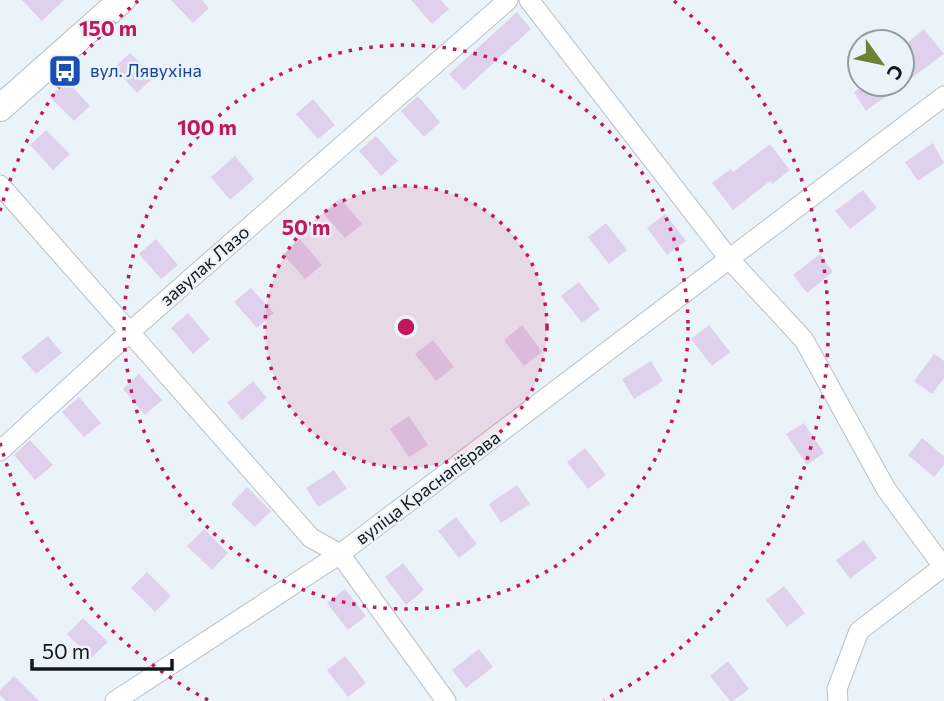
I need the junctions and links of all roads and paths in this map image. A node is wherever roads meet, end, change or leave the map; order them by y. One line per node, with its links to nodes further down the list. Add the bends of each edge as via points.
1 (122, 0): 5 (main road)
2 (508, 0): 8 (street, завулак Лазо)
3 (528, 0): 7 (street)
4 (944, 96): 7 (street, вуліца Краснапёрава)
5 (0, 107)
6 (0, 184): 8 (street)
7 (730, 260): 10 (street, вуліца Краснапёрава); 11 (street, via 804,340 886,489)
8 (131, 331): 9 (street, завулак Лазо); 10 (street, via 311,538)
9 (0, 451)
10 (340, 554): 12 (street, вуліца Краснапёрава); 13 (street)
11 (943, 566): 14 (street, via 859,631 837,689)
12 (115, 701)
13 (446, 701)
14 (838, 701)

